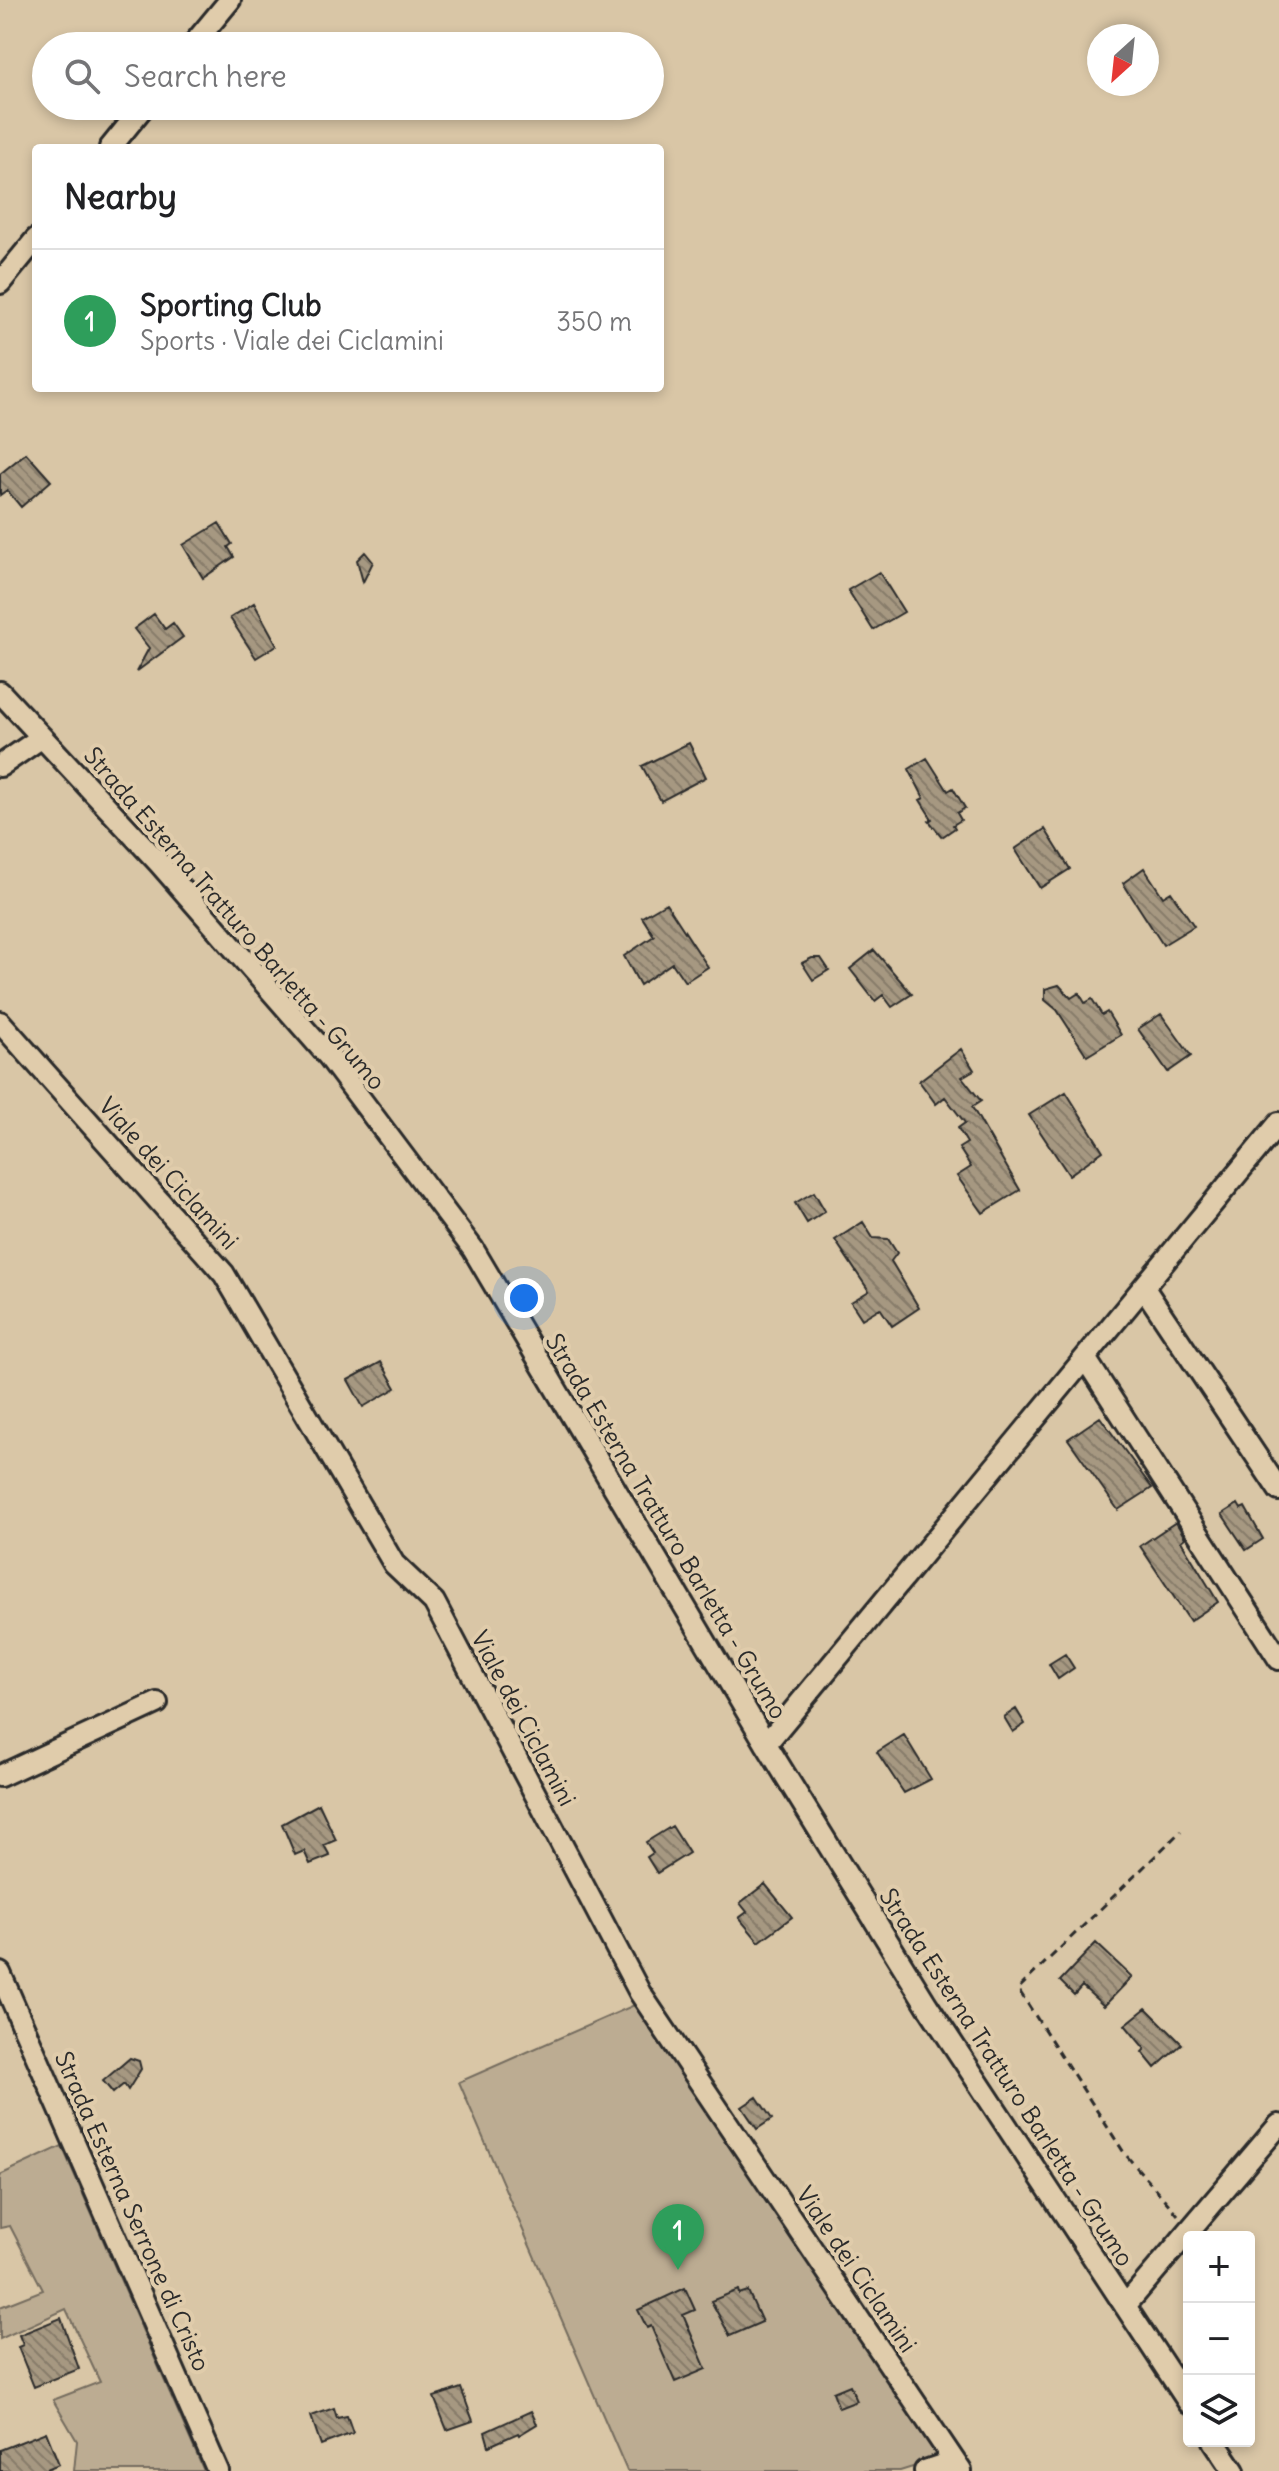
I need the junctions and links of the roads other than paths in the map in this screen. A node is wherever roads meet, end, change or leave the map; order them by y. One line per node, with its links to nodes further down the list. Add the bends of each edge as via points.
1 (230, 0): 2 (street)
2 (204, 32)
3 (133, 120): 4 (street)
4 (113, 144)
5 (32, 244): 6 (street)
6 (0, 283)
7 (0, 692): 8 (street, Strada Esterna Tratturo Barletta - Grumo)
8 (42, 737): 9 (street); 17 (street, Strada Esterna Tratturo Barletta - Grumo, via 329,1057 473,1249)
9 (0, 766)
10 (0, 1022): 24 (street, Viale dei Ciclamini, via 224,1274 394,1564 434,1602 640,1993)
11 (1279, 1123): 12 (street)
12 (1144, 1288): 13 (street); 14 (street)
13 (1085, 1358): 15 (street); 17 (street)
14 (1279, 1490)
15 (1279, 1659)
16 (157, 1703): 18 (street)
17 (766, 1744): 21 (street, Strada Esterna Tratturo Barletta - Grumo, via 927,2005)
18 (0, 1776)
19 (0, 1973): 25 (street, Strada Esterna Serrone di Cristo)
20 (1279, 2125): 21 (street)
21 (1125, 2306): 22 (street, Strada Esterna Tratturo Barletta - Grumo)
22 (1183, 2394)
23 (1218, 2447): 27 (street)
24 (958, 2466): 26 (street)
25 (218, 2471)
26 (925, 2471)
27 (1234, 2471)

